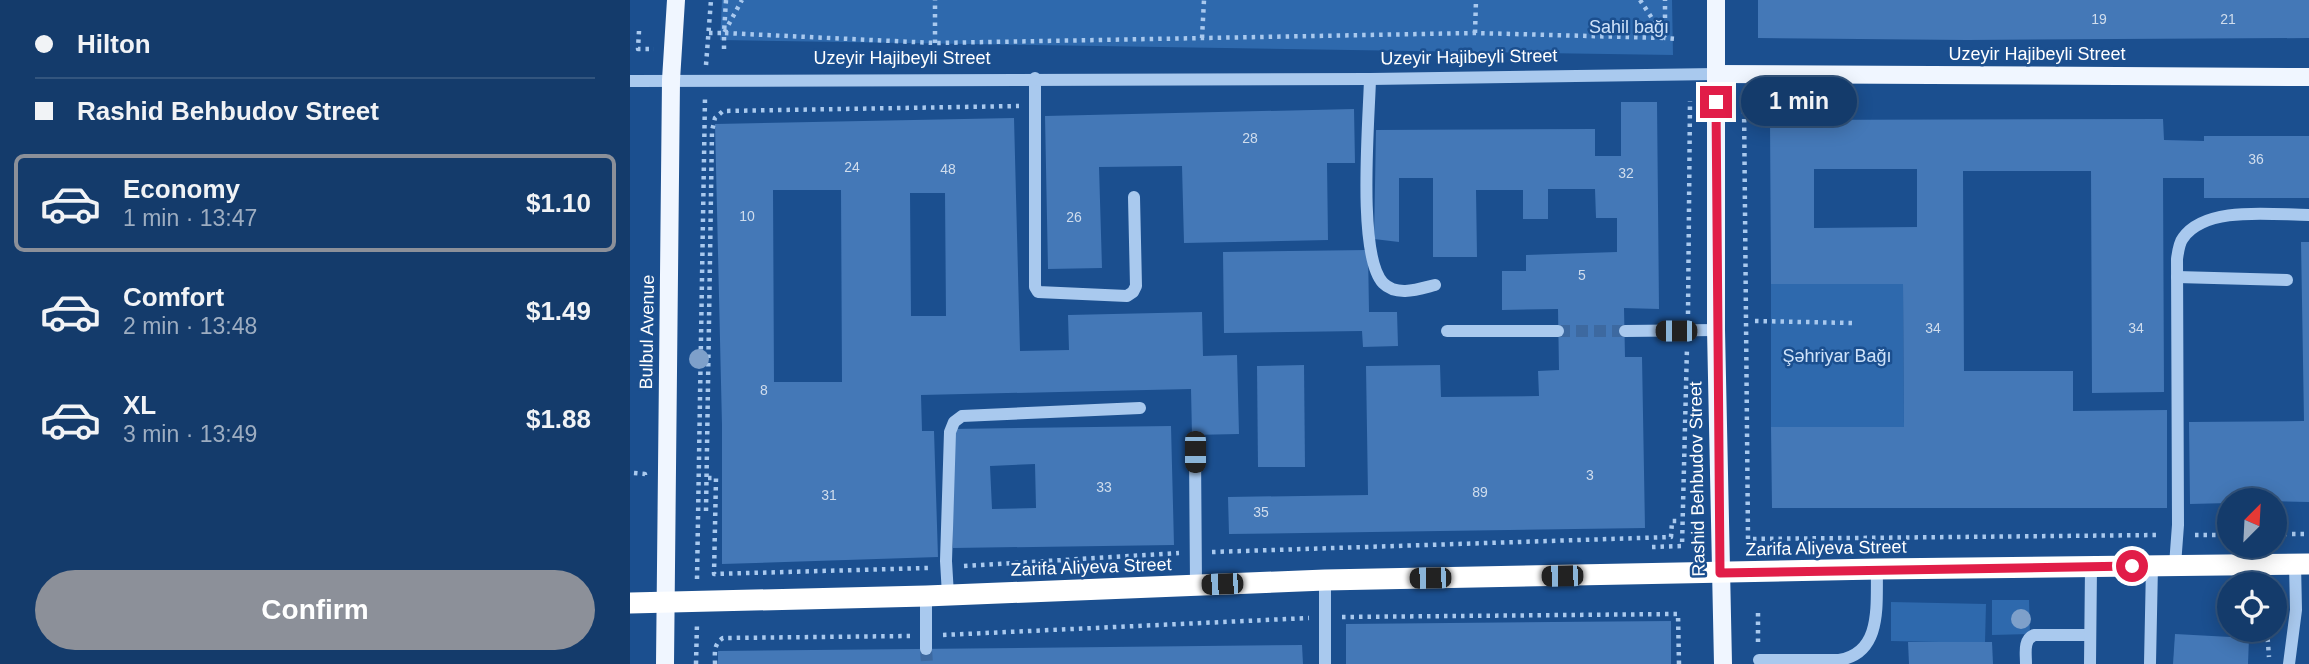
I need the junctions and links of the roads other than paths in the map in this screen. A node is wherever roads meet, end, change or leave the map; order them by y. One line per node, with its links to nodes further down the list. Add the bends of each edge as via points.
1 (676, 0): 7 (main road, Bulbul Avenue)
2 (1716, 0): 3 (main road, Rashid Behbudov Street)
3 (1716, 74): 4 (main road, Uzeyir Hajibeyli Street); 6 (street, Uzeyir Hajibeyli Street); 14 (main road, Rashid Behbudov Street)
4 (2309, 77)
5 (1035, 78): 6 (street, Uzeyir Hajibeyli Street); 7 (street, Uzeyir Hajibeyli Street); 9 (street, via 1038,292 1126,296 1132,292 1136,286)
6 (1370, 79): 13 (street, via 1368,226 1373,264 1392,289 1414,291)
7 (671, 80): 8 (street, Uzeyir Hajibeyli Street); 31 (main road, Bulbul Avenue)
8 (630, 81)
9 (1134, 197)
10 (2309, 215): 11 (street, via 2217,216 2193,226 2180,240)
11 (2177, 277): 12 (street); 21 (street)
12 (2287, 280)
13 (1435, 285)
14 (1716, 330): 17 (street); 25 (main road, Rashid Behbudov Street)
15 (1447, 331): 16 (street)
16 (1558, 331)
17 (1625, 331)
18 (1140, 408): 29 (street, via 962,416 954,422 950,432)
19 (1195, 452): 27 (street)
20 (2302, 564): 21 (highway, Zarifa Aliyeva Street); 41 (street)
21 (2175, 565): 22 (highway, Zarifa Aliyeva Street)
22 (2152, 566): 23 (highway, Zarifa Aliyeva Street); 35 (street)
23 (2091, 567): 24 (highway, Zarifa Aliyeva Street); 32 (street)
24 (1877, 569): 25 (highway, Zarifa Aliyeva Street); 34 (street, via 1874,628 1862,652 1839,660)
25 (1720, 573): 26 (highway, Zarifa Aliyeva Street); 38 (main road, Rashid Behbudov Street)
26 (1325, 580): 27 (highway, Zarifa Aliyeva Street); 37 (street)
27 (1196, 585): 29 (highway, Zarifa Aliyeva Street)
28 (926, 596): 29 (highway, Zarifa Aliyeva Street); 31 (highway, Zarifa Aliyeva Street); 33 (street)
29 (948, 596)
30 (630, 603): 31 (highway, Zarifa Aliyeva Street)
31 (666, 603): 36 (main road, Bulbul Avenue)
32 (2090, 635): 39 (street, via 2030,636); 40 (street)
33 (926, 642)
34 (1759, 660)
35 (2150, 663)
36 (665, 664)
37 (1325, 664)
38 (1723, 664)
39 (2026, 664)
40 (2091, 664)
41 (2289, 664)

